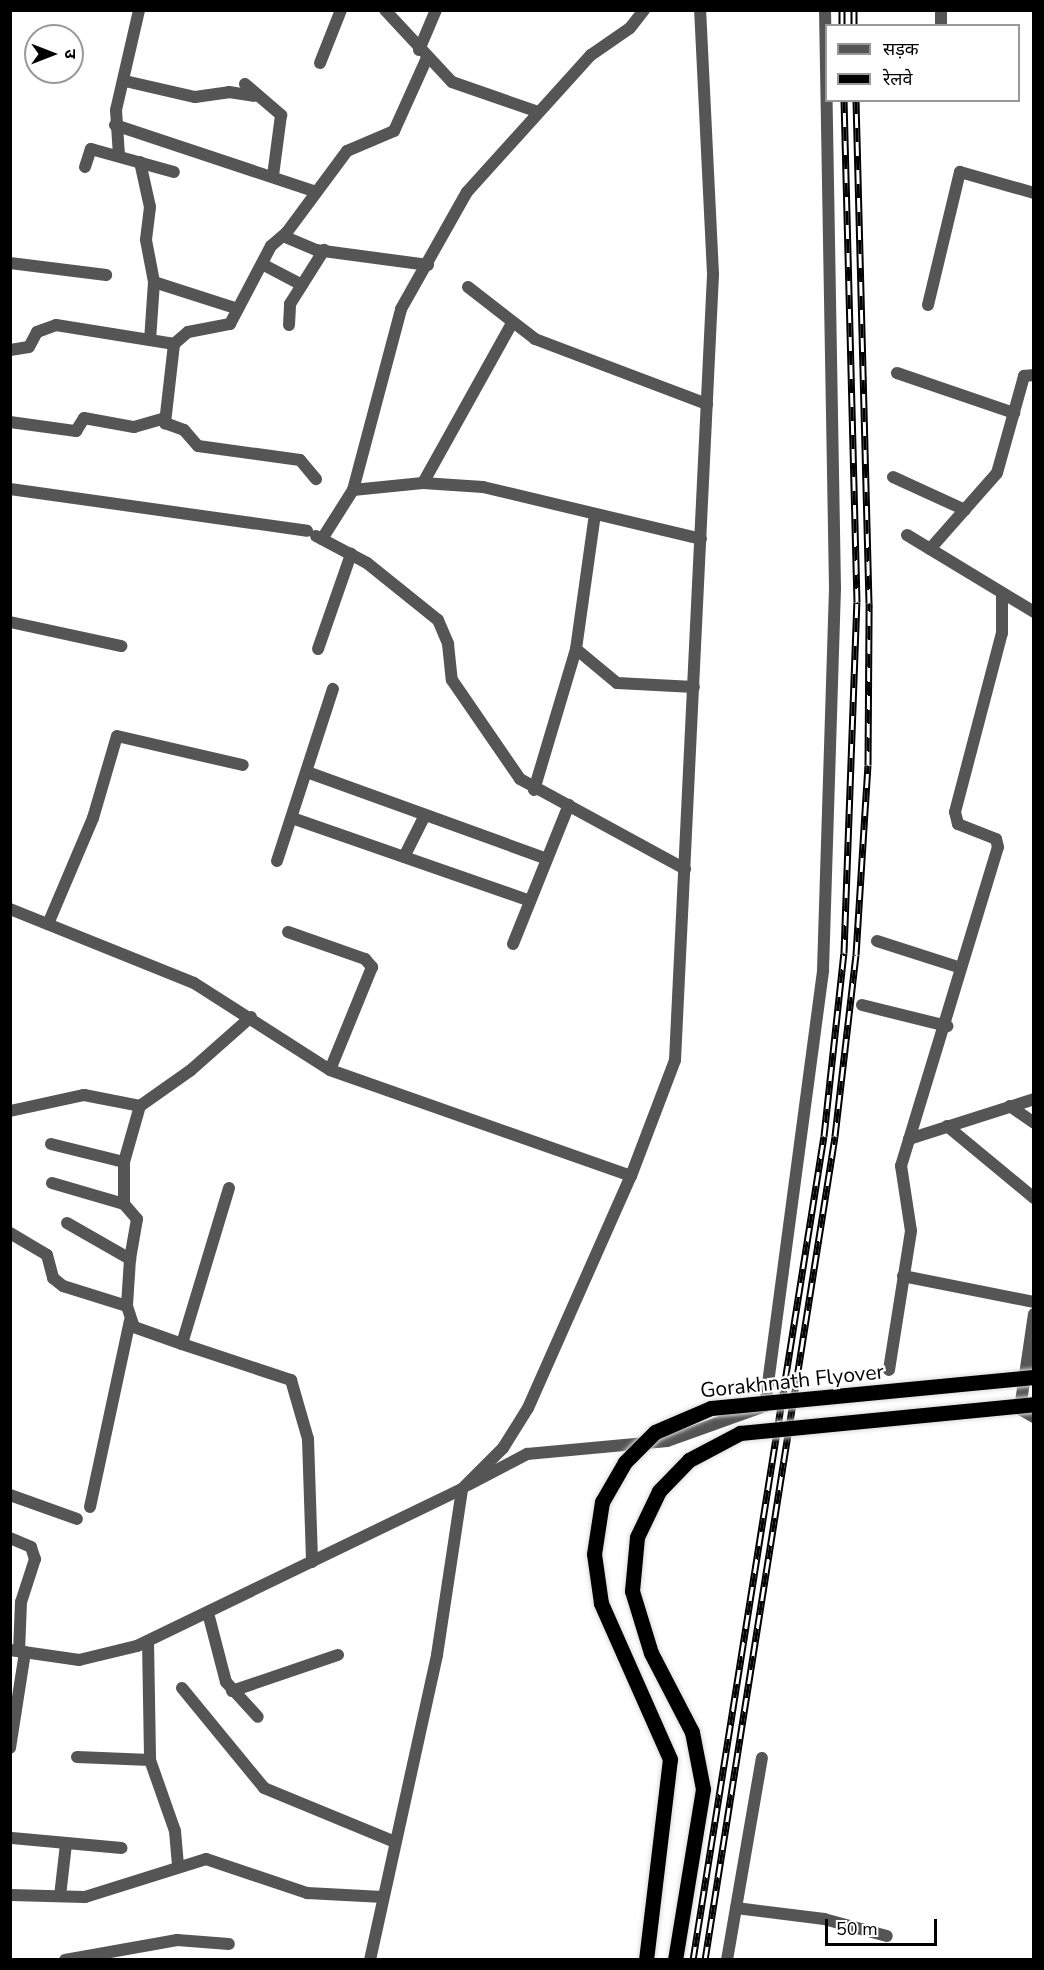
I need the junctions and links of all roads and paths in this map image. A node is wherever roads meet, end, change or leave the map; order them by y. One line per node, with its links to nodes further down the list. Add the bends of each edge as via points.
1 (139, 10): 9 (street)
2 (341, 10): 8 (street)
3 (385, 10): 7 (street)
4 (436, 10): 7 (street)
5 (644, 10): 13 (street, via 630,28 591,55)
6 (699, 10): 40 (street, via 713,274)
7 (423, 54): 13 (street, via 452,82); 20 (street, via 394,130 380,140 354,145)
8 (320, 63)
9 (125, 81): 11 (street, via 195,97 229,92); 14 (street)
10 (245, 84): 11 (street)
11 (254, 96): 19 (street, via 281,115)
12 (827, 102): 112 (street, via 835,588 823,970 765,1406 667,1441 527,1454)
13 (538, 112): 26 (street, via 467,192)
14 (115, 124): 15 (street); 19 (street)
15 (119, 156): 16 (street); 17 (street, via 91,149)
16 (140, 162): 18 (street); 28 (street, via 150,207 146,240)
17 (85, 167)
18 (174, 172)
19 (273, 176): 20 (street)
20 (316, 192): 22 (street)
21 (1034, 193): 31 (street, via 960,172)
22 (283, 236): 23 (street); 25 (street)
23 (324, 250): 26 (street); 29 (street)
24 (10, 263): 27 (street)
25 (262, 264): 29 (street); 32 (street)
26 (428, 265): 48 (street, via 401,309)
27 (106, 275)
28 (154, 282): 32 (street); 35 (street)
29 (302, 285): 33 (street, via 290,304)
30 (468, 287): 34 (street)
31 (928, 306)
32 (238, 309): 36 (street, via 224,329 188,333)
33 (289, 325)
34 (511, 325): 40 (street); 46 (street)
35 (150, 340): 36 (street); 37 (street, via 56,325 37,332 29,347)
36 (174, 344): 42 (street)
37 (10, 350)
38 (897, 373): 41 (street)
39 (1034, 375): 41 (street, via 1024,376)
40 (707, 404): 53 (street)
41 (1014, 413): 49 (street, via 998,473)
42 (162, 419): 43 (street, via 134,427 84,418 76,431); 45 (street, via 184,430 198,446 300,460)
43 (10, 422)
44 (893, 477): 49 (street)
45 (316, 479)
46 (423, 483): 48 (street); 50 (street, via 483,487)
47 (10, 489): 52 (street, via 307,531)
48 (353, 490): 52 (street)
49 (965, 510): 54 (street)
50 (595, 514): 53 (street); 61 (street)
51 (907, 535): 54 (street)
52 (322, 539): 55 (street)
53 (701, 539): 62 (street)
54 (930, 549): 56 (street)
55 (351, 554): 60 (street); 66 (street, via 438,620 448,644 452,680 520,779)
56 (1002, 593): 57 (street); 80 (street, via 1002,633 956,812 958,824 996,839 998,847)
57 (1034, 612)
58 (10, 622): 59 (street)
59 (121, 646)
60 (318, 649)
61 (576, 649): 62 (street, via 617,683); 66 (street)
62 (694, 687): 73 (street)
63 (333, 688): 65 (street)
64 (243, 765): 76 (street, via 117,736 93,818)
65 (307, 772): 68 (street); 69 (street)
66 (534, 790): 67 (street)
67 (569, 806): 71 (street); 73 (street)
68 (425, 815): 70 (street); 71 (street)
69 (292, 818): 70 (street); 72 (street)
70 (404, 857): 74 (street)
71 (547, 859): 74 (street)
72 (278, 861)
73 (685, 869): 94 (street, via 675,1060)
74 (530, 901): 79 (street)
75 (10, 909): 76 (street)
76 (48, 924): 82 (street, via 194,983)
77 (288, 932): 84 (street, via 365,959 372,967)
78 (877, 941): 80 (street)
79 (513, 944)
80 (961, 968): 83 (street)
81 (862, 1005): 83 (street)
82 (251, 1017): 84 (street); 86 (street, via 191,1070)
83 (947, 1026): 91 (street)
84 (330, 1070): 94 (street)
85 (1034, 1099): 87 (street)
86 (140, 1106): 88 (street, via 84,1095); 93 (street)
87 (1010, 1106): 89 (street); 90 (street)
88 (10, 1111)
89 (1034, 1124)
90 (948, 1126): 91 (street); 97 (street)
91 (909, 1138): 102 (street, via 900,1177 911,1220)
92 (51, 1144): 93 (street)
93 (124, 1162): 98 (street)
94 (631, 1176): 112 (street, via 528,1408 503,1448)
95 (52, 1183): 98 (street)
96 (229, 1188): 107 (street)
97 (1034, 1198)
98 (124, 1204): 101 (street, via 136,1219)
99 (67, 1223): 101 (street)
100 (10, 1233): 104 (street, via 47,1255 53,1278 63,1286)
101 (130, 1259): 104 (street)
102 (903, 1276): 103 (street); 108 (street)
103 (1034, 1302)
104 (127, 1306): 106 (street)
105 (1034, 1314): 111 (street, via 1020,1409)
106 (130, 1322): 107 (street, via 144,1334); 114 (street)
107 (182, 1344): 117 (street, via 291,1380 308,1439)
108 (889, 1370)
109 (1034, 1377): 144 (main road, Gorakhnath Flyover, bridge, via 711,1408 655,1432 625,1462 602,1502 594,1554 601,1603 670,1759)
110 (1034, 1404): 145 (main road, bridge, via 740,1433 688,1460 659,1491 637,1538 632,1591 651,1653 692,1732 703,1789)
111 (1034, 1417)
112 (462, 1489): 117 (street); 130 (street, via 436,1655)
113 (10, 1495): 115 (street)
114 (90, 1507)
115 (77, 1519)
116 (10, 1538): 120 (street, via 31,1547 35,1559 21,1602)
117 (312, 1562): 118 (street)
118 (208, 1613): 119 (street); 123 (street, via 218,1664)
119 (148, 1641): 120 (street, via 79,1660); 128 (street)
120 (18, 1651): 125 (street)
121 (338, 1654): 123 (street)
122 (182, 1688): 130 (street, via 264,1788)
123 (232, 1691): 124 (street)
124 (258, 1717)
125 (10, 1748)
126 (77, 1757): 128 (street)
127 (762, 1758): 137 (street)
128 (150, 1760): 133 (street, via 175,1832)
129 (12, 1838): 131 (street)
130 (395, 1842): 136 (street)
131 (66, 1844): 132 (street); 135 (street)
132 (122, 1848)
133 (178, 1864): 135 (street, via 95,1895); 136 (street, via 227,1862 307,1893)
134 (10, 1895): 135 (street)
135 (60, 1896)
136 (383, 1897): 143 (street)
137 (736, 1908): 138 (street, via 824,1919); 146 (street)
138 (887, 1936)
139 (229, 1944): 140 (street, via 177,1940)
140 (150, 1946): 141 (street); 142 (street)
141 (65, 1959)
142 (152, 1959)
143 (370, 1959)
144 (646, 1959)
145 (675, 1959)
146 (728, 1959)

